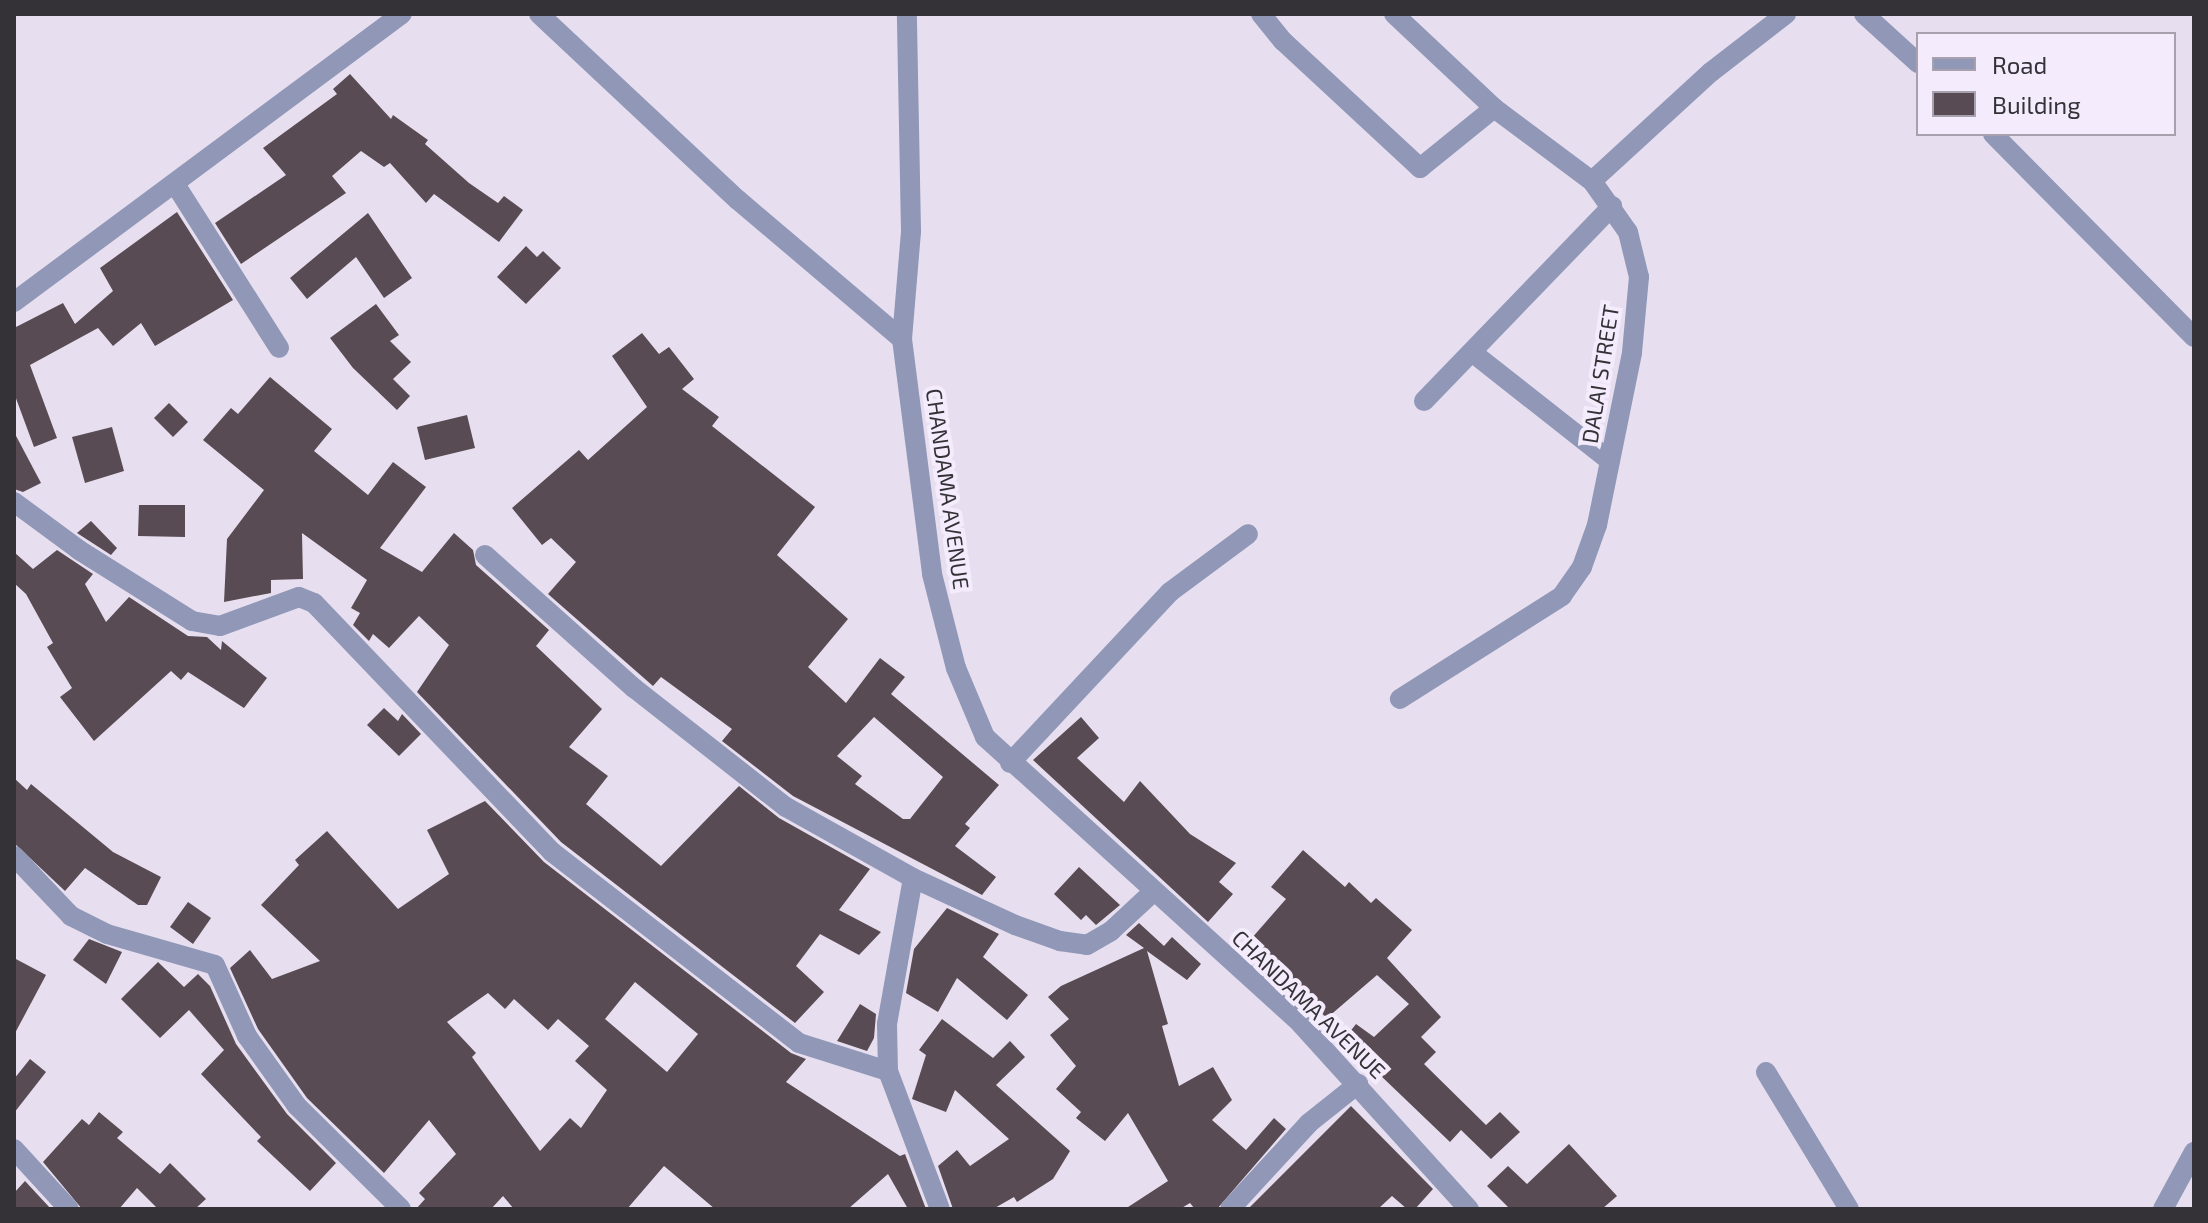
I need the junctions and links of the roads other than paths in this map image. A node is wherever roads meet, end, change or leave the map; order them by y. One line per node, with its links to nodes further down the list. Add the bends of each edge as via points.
1 (402, 14): 12 (street)
2 (539, 14): 16 (street, via 738,200)
3 (907, 14): 16 (street, CHANDAMA AVENUE, via 911,231)
4 (1261, 14): 9 (street, via 1283,41 1420,168)
5 (1394, 14): 9 (street, DALAI STREET)
6 (1786, 14): 11 (street, via 1711,72)
7 (1864, 14): 8 (street)
8 (1916, 61)
9 (1494, 108): 11 (street, DALAI STREET)
10 (1995, 136): 15 (street)
11 (1592, 181): 13 (street, DALAI STREET)
12 (175, 184): 14 (street); 17 (street)
13 (1612, 206): 18 (street); 20 (street, DALAI STREET, via 1628,232 1639,277 1632,353)
14 (14, 302)
15 (2194, 337)
16 (902, 339): 25 (street, CHANDAMA AVENUE, via 932,574 944,624 974,715 985,737)
17 (279, 348)
18 (1473, 353): 19 (street); 20 (street)
19 (1424, 401)
20 (1610, 461): 24 (street, DALAI STREET, via 1591,550 1562,596)
21 (14, 502): 29 (street, via 192,621 220,626 299,597 314,603 552,852 799,1043)
22 (1248, 534): 25 (street, via 1170,592)
23 (485, 555): 27 (street, via 634,688 774,798)
24 (1400, 699)
25 (1010, 763): 28 (street, CHANDAMA AVENUE)
26 (14, 856): 35 (street, via 71,916 107,934 215,965 247,1036 297,1106)
27 (913, 878): 28 (street, via 1015,925 1087,945 1111,931); 29 (street, via 887,1024)
28 (1152, 893): 31 (street, CHANDAMA AVENUE, via 1235,963)
29 (888, 1071): 36 (street)
30 (1766, 1072): 39 (street)
31 (1358, 1084): 37 (street, via 1309,1123); 38 (street, CHANDAMA AVENUE)
32 (14, 1149): 34 (street)
33 (2194, 1152): 40 (street)
34 (69, 1209)
35 (401, 1209)
36 (940, 1209)
37 (1230, 1209)
38 (1469, 1209)
39 (1849, 1209)
40 (2163, 1209)

